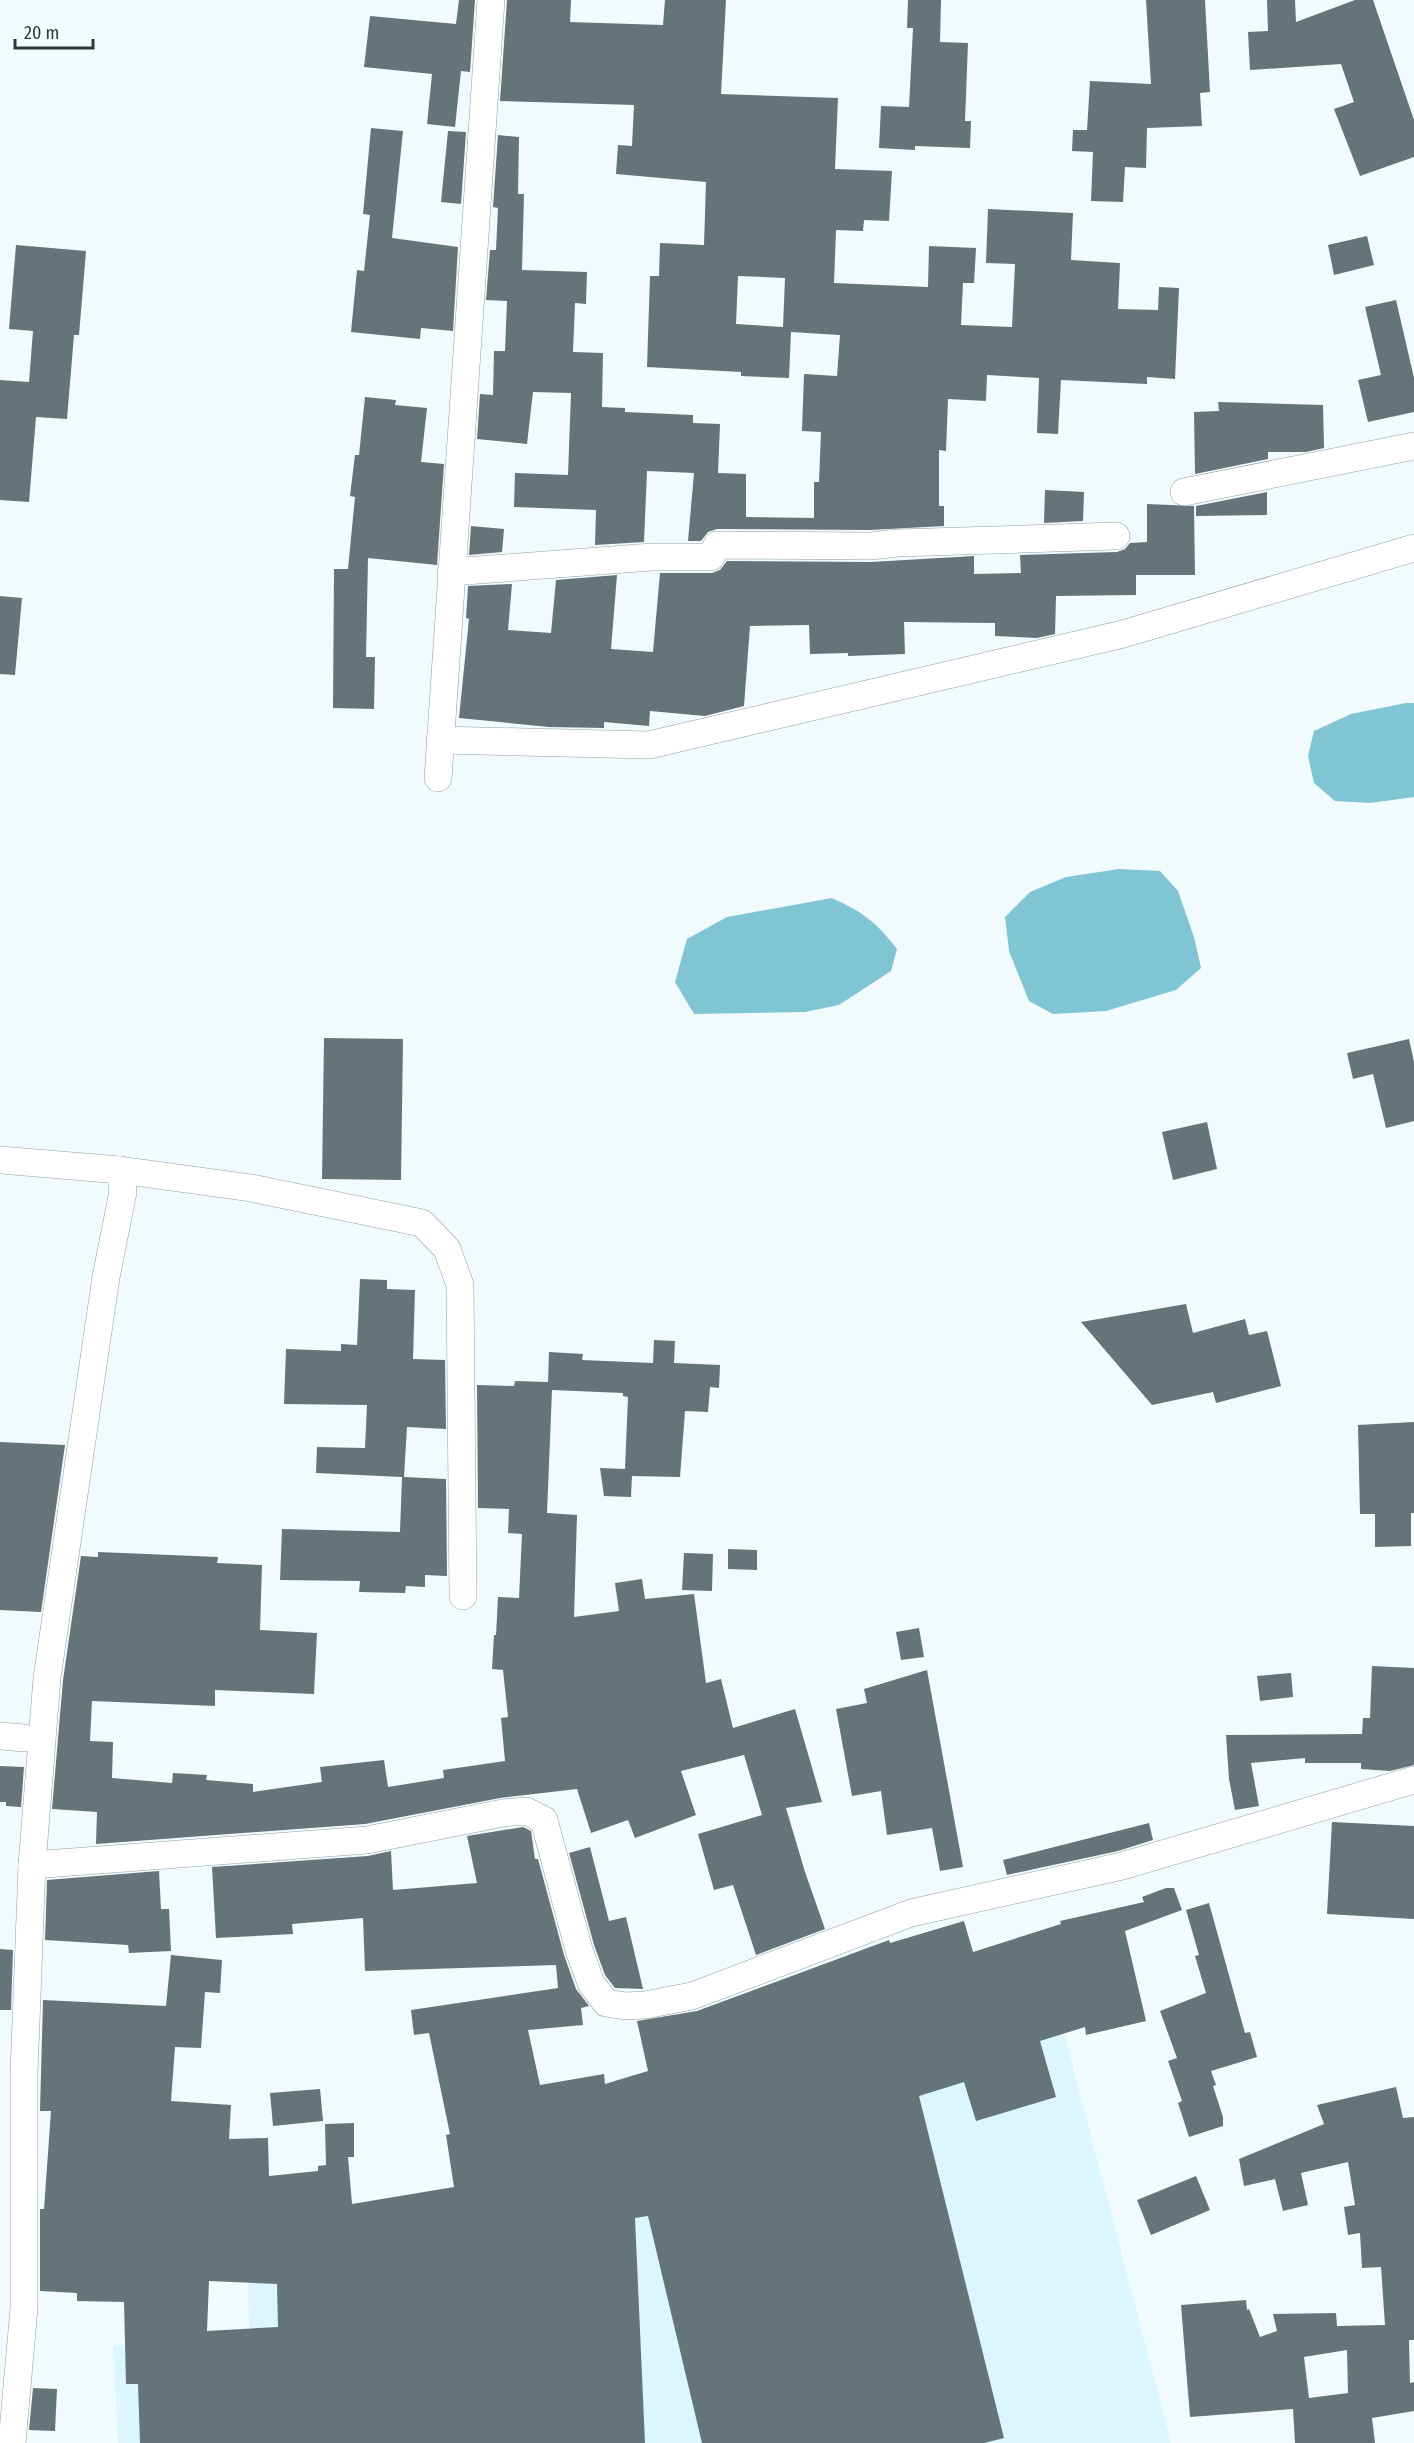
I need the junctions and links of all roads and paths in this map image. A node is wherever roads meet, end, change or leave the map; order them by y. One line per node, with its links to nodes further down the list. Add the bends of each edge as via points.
1 (491, 0): 6 (street)
2 (1414, 446): 3 (street)
3 (1184, 492)
4 (1116, 536): 6 (street, via 871,546 717,545 711,557 652,557)
5 (1414, 548): 7 (street, via 1124,634 649,745)
6 (451, 572): 7 (street)
7 (440, 740): 8 (street)
8 (438, 778)
9 (0, 1160): 10 (street)
10 (120, 1170): 11 (street, via 251,1188 422,1223 447,1249 460,1285); 13 (street, via 123,1192 106,1277 47,1678)
11 (463, 1596)
12 (1414, 1780): 13 (street, via 1122,1866 911,1913 692,1996 645,2006 606,2003 591,1983 544,1820 526,1810 367,1840)
13 (32, 1865): 14 (street, via 24,2074 24,2308)
14 (12, 2443)

